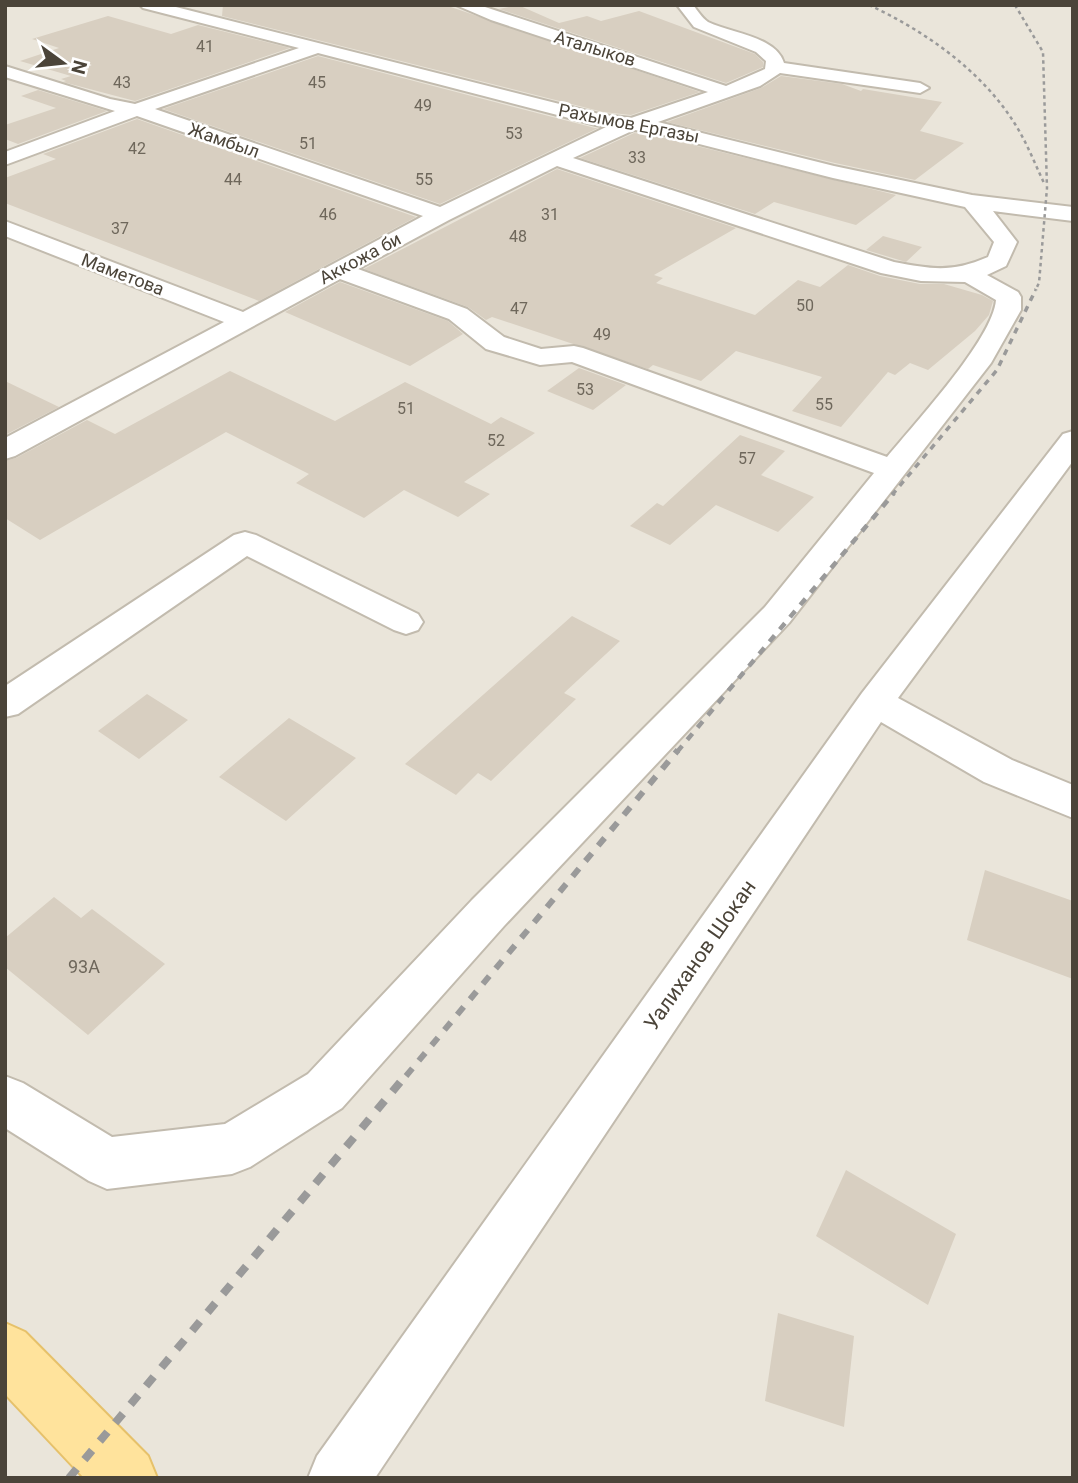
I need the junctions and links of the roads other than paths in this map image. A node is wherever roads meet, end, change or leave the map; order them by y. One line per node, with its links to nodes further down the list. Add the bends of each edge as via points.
1 (148, 5): 4 (street, Рахымов Ергазы)
2 (464, 5): 8 (street, Аталыков)
3 (685, 5): 5 (street, via 700,24 762,48)
4 (317, 48): 9 (street); 10 (street, Рахымов Ергазы, via 603,121)
5 (776, 67): 7 (street); 8 (street, Аккожа би, via 772,73)
6 (5, 71): 9 (street, Жамбыл)
7 (920, 88)
8 (726, 92): 10 (street, Аккожа би)
9 (138, 110): 11 (street); 15 (street, Жамбыл)
10 (633, 124): 12 (street, Аккожа би); 13 (street, Рахымов Ергазы)
11 (5, 159)
12 (555, 159): 15 (street, Аккожа би); 18 (street, via 889,268 921,274)
13 (972, 202): 14 (street, Рахымов Ергазы); 18 (street, via 1006,242 998,261)
14 (1073, 214)
15 (441, 215): 17 (street, Аккожа би)
16 (5, 228): 19 (street, Маметова)
17 (337, 270): 19 (street, Аккожа би); 22 (street, via 458,314 495,343 540,357 574,354)
18 (969, 274): 22 (street, via 1009,297 1008,310 978,363)
19 (242, 320): 21 (street, Аккожа би)
20 (1073, 440): 24 (street, Уалиханов Шокан)
21 (5, 450)
22 (891, 469): 27 (street, via 778,615 488,913 325,1091 232,1149 107,1163)
23 (406, 622): 25 (street, via 245,542)
24 (875, 702): 26 (street, via 998,771); 30 (street, Уалиханов Шокан)
25 (5, 704)
26 (1073, 802)
27 (5, 1100)
28 (5, 1352): 29 (main road)
29 (126, 1478)
30 (339, 1478)

